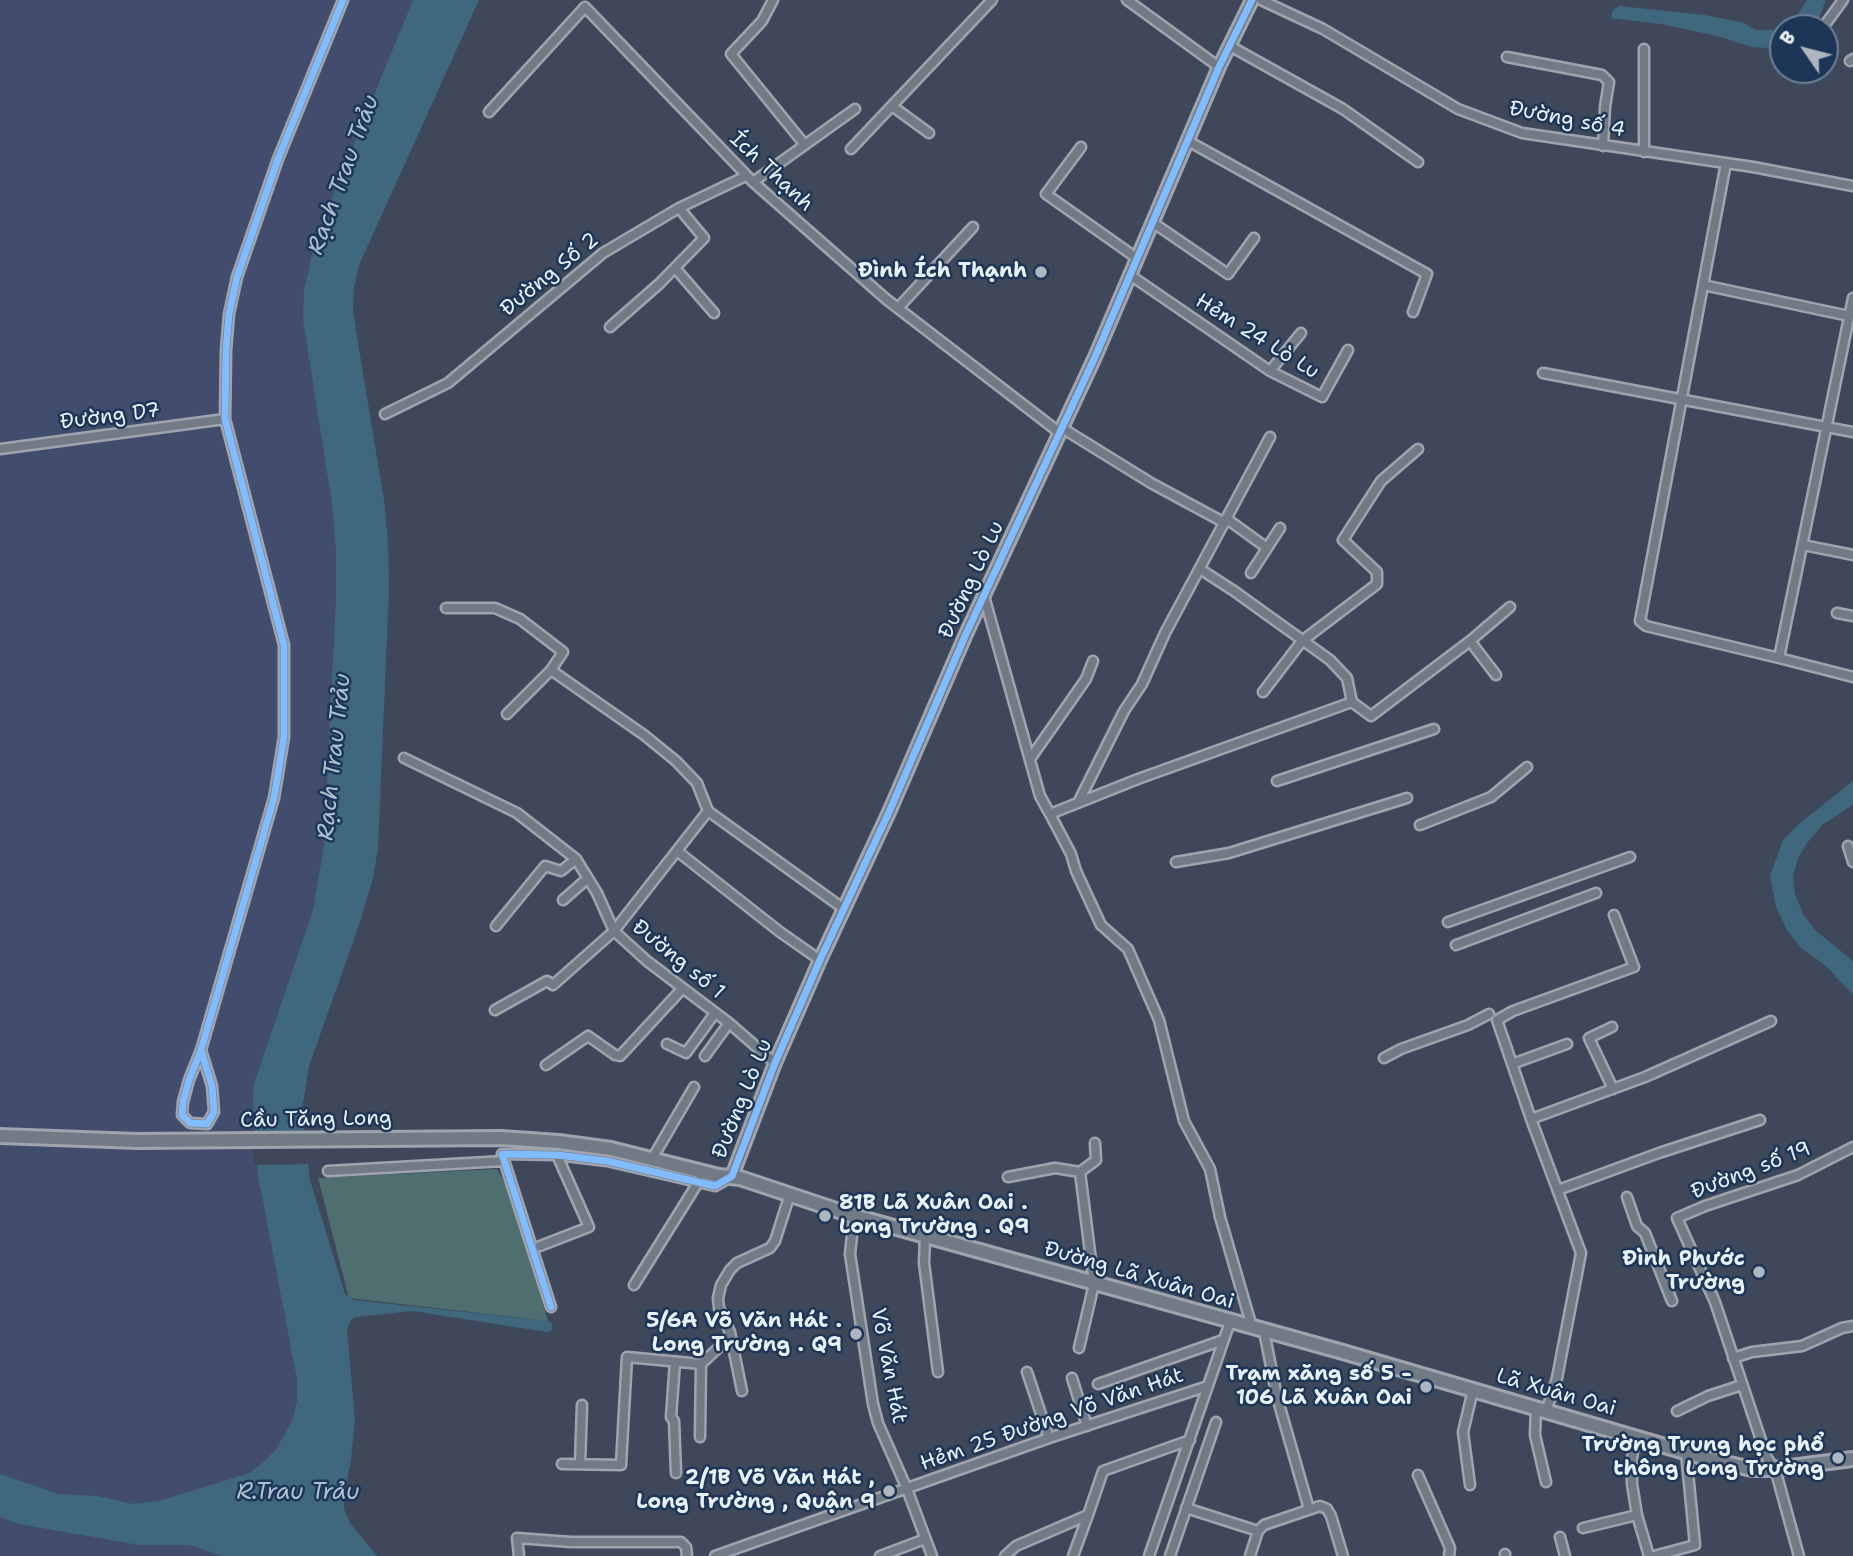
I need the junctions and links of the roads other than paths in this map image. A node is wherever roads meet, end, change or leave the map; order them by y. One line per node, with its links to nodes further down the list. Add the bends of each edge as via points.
1 (343, 0): 45 (street, via 278,159 237,277 229,314)
2 (772, 0): 16 (street, via 762,22 731,54)
3 (992, 0): 11 (street)
4 (1127, 0): 10 (street)
5 (1252, 0): 7 (street, Đường Lò Lu)
6 (1261, 0): 17 (street, Đường số 4, via 1323,29 1458,109 1522,133)
7 (1230, 46): 10 (street, Đường Lò Lu); 21 (street, via 1343,109)
8 (1644, 50): 20 (street)
9 (1507, 57): 17 (street, via 1602,75 1609,82)
10 (1219, 67): 15 (street, Đường Lò Lu)
11 (892, 106): 14 (street); 19 (street)
12 (855, 109): 16 (street, Đường Số 2)
13 (489, 112): 23 (street, Ích Thạnh, via 585,7)
14 (929, 133)
15 (1188, 141): 26 (street, Đường Lò Lu); 35 (street, via 1427,274)
16 (805, 145): 23 (street, Đường Số 2)
17 (1603, 146): 20 (street, Đường số 4)
18 (1081, 147): 29 (street, via 1046,194)
19 (851, 149)
20 (1644, 152): 22 (street, Đường số 4)
21 (1418, 162)
22 (1727, 163): 24 (street, Đường số 4); 32 (street)
23 (749, 179): 25 (street, Đường Số 2); 34 (street, Ích Thạnh)
24 (1853, 186)
25 (679, 208): 30 (street, via 704,238); 44 (street, Đường Số 2, via 603,253 448,383)
26 (1152, 222): 28 (street, via 1228,274); 29 (street, Đường Lò Lu)
27 (973, 226): 34 (street)
28 (1254, 238)
29 (1138, 259): 31 (street, Đường Lò Lu)
30 (675, 268): 36 (street); 38 (street)
31 (1130, 275): 41 (street, Hẻm 24 Lò Lu); 47 (street, Đường Lò Lu)
32 (1703, 285): 37 (street); 43 (street)
33 (1853, 298): 37 (street)
34 (898, 308): 47 (street, Ích Thạnh)
35 (1413, 312)
36 (714, 313)
37 (1849, 316): 46 (street)
38 (610, 327)
39 (1301, 333): 41 (street)
40 (1348, 350): 41 (street, Hẻm 24 Lò Lu, via 1322,397)
41 (1270, 371)
42 (1543, 373): 43 (street)
43 (1682, 399): 46 (street); 66 (street, via 1641,623)
44 (386, 414)
45 (225, 419): 50 (street, Đường D7); 109 (street, via 284,645 284,737 274,798)
46 (1827, 427): 48 (street); 54 (street)
47 (1061, 430): 52 (street, Ích Thạnh, via 1151,484); 59 (street, Đường Lò Lu)
48 (1853, 432)
49 (1270, 437): 52 (street)
50 (0, 449)
51 (1418, 449): 64 (street, via 1381,481 1343,540 1377,572 1377,584)
52 (1226, 521): 55 (street, Ích Thạnh); 57 (street)
53 (1280, 528): 55 (street)
54 (1803, 545): 56 (street); 66 (street)
55 (1267, 548): 58 (street)
56 (1853, 555)
57 (1200, 569): 64 (street); 80 (street)
58 (1251, 573)
59 (984, 596): 76 (street); 93 (street, Đường Lò Lu)
60 (1510, 607): 65 (street)
61 (446, 608): 68 (street, via 495,608 520,619 563,652)
62 (1838, 612): 63 (street)
63 (1853, 616)
64 (1302, 641): 71 (street); 72 (street, via 1347,678)
65 (1470, 641): 69 (street); 72 (street, via 1371,716)
66 (1779, 658): 70 (street)
67 (1093, 661): 76 (street, via 1086,679)
68 (551, 670): 73 (street); 81 (street, via 676,761 697,783)
69 (1496, 675)
70 (1853, 677)
71 (1263, 692)
72 (1352, 702): 80 (street)
73 (507, 714)
74 (1434, 729): 78 (street)
75 (404, 758): 87 (street, Đường số 1, via 517,813)
76 (1030, 759): 82 (street)
77 (1527, 767): 83 (street, via 1491,797)
78 (1277, 781)
79 (1407, 798): 88 (street, via 1229,853)
80 (1078, 803): 82 (street)
81 (708, 811): 85 (street); 93 (street)
82 (1050, 814): 142 (street, via 1101,925 1128,949 1158,1020 1184,1121 1210,1170 1220,1217)
83 (1420, 825)
84 (1848, 846): 89 (street)
85 (677, 850): 97 (street); 99 (street)
86 (1630, 857): 95 (street)
87 (576, 859): 90 (street, Đường số 1); 96 (street, via 561,871 545,866)
88 (1176, 862)
89 (1853, 862)
90 (588, 878): 92 (street); 97 (street, Đường số 1)
91 (1596, 893): 98 (street)
92 (563, 900)
93 (844, 909): 99 (street, Đường Lò Lu)
94 (1614, 915): 113 (street, via 1634,967 1497,1020)
95 (1448, 922)
96 (496, 926)
97 (614, 931): 100 (street, Đường số 1); 101 (street, via 553,985 547,981)
98 (1456, 945)
99 (820, 960): 112 (street, Đường Lò Lu)
100 (683, 988): 102 (street, Đường số 1); 114 (street, via 621,1056 588,1036)
101 (495, 1010)
102 (715, 1013): 105 (street, Đường số 1); 107 (street, via 686,1053)
103 (1489, 1014): 111 (street)
104 (1771, 1021): 116 (street)
105 (729, 1023): 110 (street); 112 (street, Đường số 1)
106 (1612, 1027): 116 (street, via 1589,1038)
107 (667, 1044)
108 (1567, 1044): 113 (street)
109 (201, 1051): 109 (street, via 182,1115 190,1123 208,1124 214,1112 212,1086)
110 (705, 1056)
111 (1384, 1058)
112 (775, 1063): 127 (street, Đường Lò Lu)
113 (1512, 1064): 117 (street)
114 (546, 1065)
115 (694, 1087): 124 (street)
116 (1614, 1089): 117 (street)
117 (1531, 1119): 130 (street)
118 (1760, 1120): 130 (street)
119 (0, 1136): 124 (main road, Cầu Tăng Long, via 125,1140 501,1138 611,1149)
120 (1095, 1143): 126 (street, via 1096,1160)
121 (1853, 1147): 146 (street, Đường số 19, via 1798,1175 1677,1219 1715,1302)
122 (556, 1155): 123 (street); 129 (street); 135 (street, via 589,1227)
123 (503, 1158): 125 (street); 139 (street)
124 (652, 1159): 127 (main road)
125 (328, 1171)
126 (1080, 1172): 128 (street, via 1055,1168); 136 (street)
127 (732, 1176): 129 (street, via 715,1185); 131 (main road)
128 (1009, 1177)
129 (699, 1181): 137 (street)
130 (1558, 1190): 158 (street, via 1581,1253 1560,1365)
131 (790, 1194): 133 (main road); 143 (street, via 770,1248 737,1263 721,1285 719,1308)
132 (1627, 1197): 138 (street)
133 (854, 1216): 134 (main road, Đường Lã Xuân Oai); 175 (street, Võ Văn Hát, via 850,1254 873,1404)
134 (925, 1237): 136 (main road, Đường Lã Xuân Oai); 149 (street)
135 (540, 1246)
136 (1094, 1284): 140 (main road, Đường Lã Xuân Oai); 145 (street)
137 (634, 1285)
138 (1672, 1300)
139 (551, 1307)
140 (1230, 1322): 142 (main road, Đường Lã Xuân Oai); 144 (street)
141 (1853, 1326): 146 (street, via 1802,1346)
142 (1258, 1329): 155 (main road, Lã Xuân Oai); 177 (street)
143 (730, 1332): 148 (street); 156 (street)
144 (1223, 1340): 152 (street); 154 (street)
145 (1079, 1348)
146 (1733, 1358): 153 (street, Đường số 19)
147 (675, 1362): 148 (street); 169 (street, via 627,1357 621,1465); 171 (street, via 671,1417)
148 (701, 1364): 163 (street)
149 (938, 1372)
150 (1027, 1372): 164 (street)
151 (1072, 1378): 161 (street)
152 (1098, 1384)
153 (1742, 1385): 159 (street); 170 (street, Đường số 19)
154 (1208, 1386): 161 (street, Hẻm 25 Đường Võ Văn Hát); 165 (street)
155 (1473, 1390): 158 (main road, Lã Xuân Oai); 174 (street, via 1463,1432)
156 (742, 1391)
157 (582, 1405): 169 (street)
158 (1541, 1411): 162 (main road, Lã Xuân Oai); 173 (street, via 1535,1435)
159 (1677, 1411)
160 (1216, 1422): 176 (street)
161 (1087, 1426): 164 (street, Hẻm 25 Đường Võ Văn Hát)
162 (1635, 1436): 166 (main road, Lã Xuân Oai); 179 (street, via 1632,1484)
163 (700, 1437)
164 (1049, 1438): 175 (street, Hẻm 25 Đường Võ Văn Hát)
165 (1190, 1440): 178 (street, via 1103,1471); 192 (street)
166 (1686, 1452): 170 (main road, Lã Xuân Oai, via 1752,1469); 184 (street, via 1695,1545)
167 (1853, 1459): 170 (main road, Lã Xuân Oai)
168 (562, 1464): 169 (street)
169 (580, 1464)
170 (1775, 1469): 199 (street)
171 (676, 1473)
172 (1418, 1475): 196 (street)
173 (1546, 1482)
174 (1470, 1485)
175 (907, 1489): 183 (street, Võ Văn Hát); 187 (street, Hẻm 25 Đường Võ Văn Hát)
176 (1186, 1508): 181 (street); 193 (street)
177 (1309, 1509): 181 (street); 195 (street, via 1327,1509)
178 (1088, 1515): 190 (street, via 1017,1546); 191 (street)
179 (1637, 1515): 180 (street); 198 (street)
180 (1583, 1528)
181 (1258, 1531): 194 (street)
182 (1560, 1537): 197 (street)
183 (926, 1539): 188 (street); 189 (street, Võ Văn Hát)
184 (1671, 1554): 198 (street)
185 (519, 1556): 186 (street, via 517,1538 678,1542 684,1544)
186 (687, 1556)
187 (715, 1556)
188 (880, 1556)
189 (932, 1556)
190 (1005, 1556)
191 (1073, 1556)
192 (1149, 1556)
193 (1170, 1556)
194 (1250, 1556)
195 (1343, 1556)
196 (1450, 1556)
197 (1565, 1556)
198 (1652, 1556)
199 (1799, 1556)

